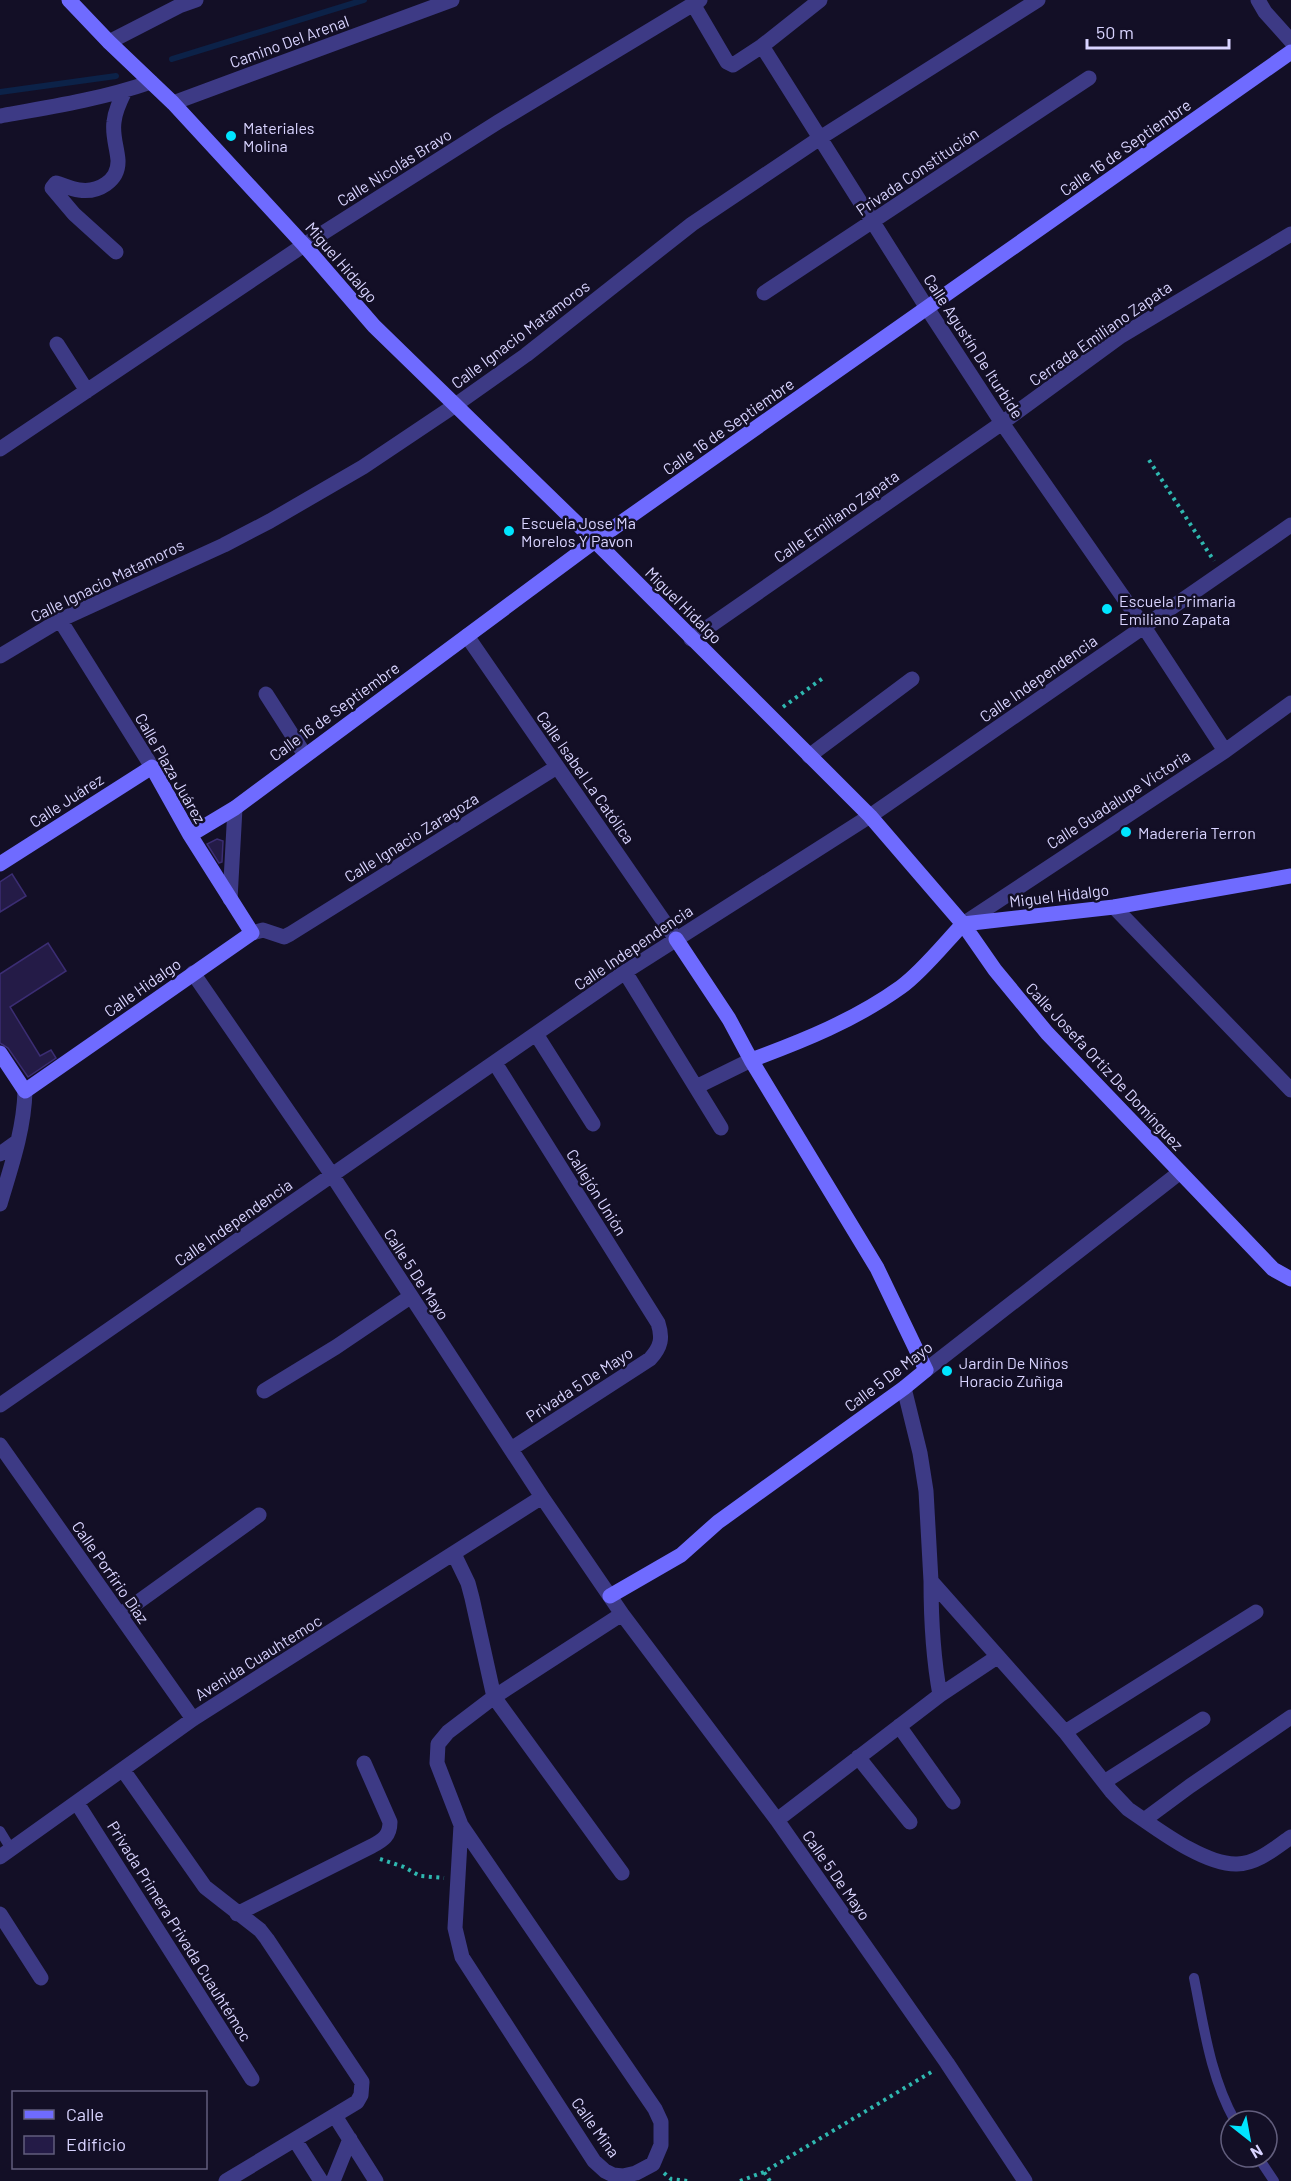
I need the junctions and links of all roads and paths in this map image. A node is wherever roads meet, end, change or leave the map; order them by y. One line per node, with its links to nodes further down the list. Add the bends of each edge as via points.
1 (69, 0): 9 (street, Miguel Hidalgo)
2 (196, 0): 9 (street)
3 (452, 0): 15 (street, Camino Del Arenal)
4 (820, 0): 10 (street)
5 (1038, 0): 17 (street, Calle Ignacio Matamoros)
6 (1258, 0): 8 (street)
7 (696, 2): 10 (street, via 729,64 736,64); 20 (street, Calle Nicolás Bravo)
8 (1291, 41)
9 (109, 42): 13 (street, Miguel Hidalgo)
10 (762, 46): 17 (street, Calle Agustín De Iturbide)
11 (1291, 52): 23 (street, Calle 16 de Septiembre)
12 (1089, 78): 18 (street, Privada Constitución)
13 (151, 82): 14 (street); 15 (street, Miguel Hidalgo)
14 (125, 92): 16 (street); 21 (street, via 114,122 118,163 114,177 89,190 56,183 52,188)
15 (173, 103): 20 (street, Miguel Hidalgo)
16 (0, 116)
17 (820, 138): 18 (street, Calle Agustín De Iturbide); 26 (street, Calle Ignacio Matamoros, via 692,224)
18 (872, 223): 22 (street, Privada Constitución); 23 (street, Calle Agustín De Iturbide)
19 (1287, 237): 27 (street, Cerrada Emiliano Zapata, via 1121,336)
20 (304, 245): 25 (street, Calle Nicolás Bravo); 26 (street, Miguel Hidalgo, via 374,326)
21 (116, 252)
22 (764, 293)
23 (927, 308): 27 (street, Calle Agustín De Iturbide); 31 (street, Calle 16 de Septiembre)
24 (57, 344): 25 (street)
25 (87, 391): 28 (street, Calle Nicolás Bravo)
26 (454, 406): 31 (street, Miguel Hidalgo); 33 (street, Calle Ignacio Matamoros, via 363,467 270,521)
27 (1002, 423): 34 (street, Calle Agustín De Iturbide); 36 (street, Calle Emiliano Zapata)
28 (0, 449)
29 (1149, 460): 32 (path)
30 (1291, 525): 32 (street, Calle Independencia)
31 (595, 541): 35 (street, Calle 16 de Septiembre); 36 (street, Miguel Hidalgo)
32 (1221, 572): 34 (street, Calle Independencia)
33 (60, 620): 37 (street, Calle Ignacio Matamoros); 46 (street, Calle Plaza Juárez)
34 (1144, 627): 43 (street, Calle Agustín De Iturbide); 49 (street, Calle Independencia)
35 (467, 636): 44 (street, Calle 16 de Septiembre); 47 (street, Calle Isabel La Católica)
36 (691, 639): 42 (street, Miguel Hidalgo)
37 (0, 656)
38 (823, 678): 42 (path)
39 (912, 679): 45 (street)
40 (266, 694): 44 (street)
41 (1291, 703): 43 (street, Calle Guadalupe Victoria)
42 (770, 716): 45 (street, Miguel Hidalgo)
43 (1225, 751): 55 (street, Calle Guadalupe Victoria)
44 (304, 755): 48 (street, Calle 16 de Septiembre)
45 (809, 756): 49 (street, Miguel Hidalgo)
46 (152, 767): 50 (street, Calle Plaza Juárez); 51 (street, Calle Juárez)
47 (557, 767): 56 (street, Calle Ignacio Zaragoza, via 284,937 264,930); 57 (street, Calle Isabel La Católica)
48 (235, 808): 50 (street, Calle 16 de Septiembre); 53 (street)
49 (870, 816): 55 (street, Miguel Hidalgo); 57 (street, Calle Independencia)
50 (190, 835): 53 (street, Calle Plaza Juárez)
51 (0, 864)
52 (1290, 879): 54 (street, Miguel Hidalgo)
53 (230, 898): 56 (street, Calle Plaza Juárez)
54 (1114, 907): 55 (street, Miguel Hidalgo); 65 (street)
55 (963, 924): 62 (street, via 903,986 872,1006 815,1036); 71 (street, Calle Josefa Ortiz De Domínguez, via 1047,1033)
56 (252, 933): 59 (street, Calle Hidalgo)
57 (676, 939): 58 (street, Calle Independencia); 62 (street, via 729,1018)
58 (626, 972): 60 (street, Calle Independencia); 64 (street)
59 (193, 973): 66 (street, Calle Hidalgo); 72 (street, Calle 5 De Mayo)
60 (536, 1034): 63 (street, Calle Independencia); 67 (street)
61 (0, 1053): 66 (street)
62 (751, 1060): 64 (street); 77 (street, via 877,1268)
63 (495, 1063): 72 (street, Calle Independencia); 76 (street, Callejón Unión, via 658,1323)
64 (696, 1087): 68 (street)
65 (1291, 1090)
66 (25, 1091): 69 (street)
67 (593, 1124)
68 (721, 1128)
69 (18, 1141): 70 (street); 73 (street)
70 (0, 1154)
71 (1179, 1173): 74 (street, Calle Josefa Ortiz De Domínguez, via 1273,1269); 77 (street, Calle 5 De Mayo)
72 (332, 1175): 75 (street, Calle 5 De Mayo); 80 (street, Calle Independencia)
73 (0, 1204)
74 (1291, 1280)
75 (410, 1297): 79 (street); 82 (street, Calle 5 De Mayo)
76 (661, 1342): 82 (street, Privada 5 De Mayo, via 650,1359)
77 (926, 1370): 78 (street, Calle 5 De Mayo)
78 (904, 1388): 86 (street, via 926,1491); 87 (street, Calle 5 De Mayo, via 718,1522 681,1555)
79 (264, 1391)
80 (0, 1405)
81 (0, 1445): 90 (street, Calle Porfirio Díaz)
82 (511, 1449): 83 (street, Calle 5 De Mayo)
83 (542, 1497): 85 (street, Avenida Cuauhtemoc); 87 (street, Calle 5 De Mayo)
84 (259, 1515): 90 (street)
85 (454, 1554): 93 (street, via 468,1583); 95 (street, Avenida Cuauhtemoc)
86 (931, 1581): 91 (street); 92 (street, via 934,1665)
87 (610, 1596): 89 (street, Calle 5 De Mayo)
88 (1256, 1612): 98 (street)
89 (622, 1614): 93 (street); 105 (street, Calle 5 De Mayo)
90 (120, 1615): 95 (street, Calle Porfirio Díaz)
91 (997, 1657): 92 (street); 98 (street)
92 (940, 1695): 97 (street)
93 (494, 1697): 108 (street, Calle Mina, via 441,1739 437,1751 437,1762); 113 (street)
94 (1291, 1717): 106 (street)
95 (193, 1719): 101 (street, Avenida Cuauhtemoc)
96 (1203, 1719): 102 (street)
97 (899, 1726): 99 (street); 103 (street)
98 (1065, 1732): 102 (street)
99 (858, 1757): 105 (street); 107 (street)
100 (364, 1763): 111 (street, via 390,1830 381,1841)
101 (123, 1770): 104 (street, Avenida Cuauhtemoc); 116 (street, via 197,1876)
102 (1104, 1782): 106 (street)
103 (953, 1802)
104 (77, 1803): 112 (street, Avenida Cuauhtemoc); 120 (street, Privada Primera Privada Cuauhtémoc)
105 (777, 1820): 119 (street, Calle 5 De Mayo)
106 (1144, 1820): 110 (street, via 1177,1843 1237,1864 1254,1861)
107 (910, 1822)
108 (461, 1825): 114 (street, Calle Mina); 125 (street, Calle Mina, via 655,2109 661,2122 661,2145)
109 (0, 1831): 112 (lane)
110 (1291, 1837)
111 (359, 1852): 114 (path, via 420,1876); 116 (street)
112 (6, 1853)
113 (622, 1873)
114 (459, 1879): 125 (street, Calle Mina, via 455,1928 462,1957 594,2161 604,2171 622,2176)
115 (0, 1914): 117 (street)
116 (237, 1914): 122 (street, via 267,1939 362,2082 357,2102)
117 (41, 1978)
118 (1194, 1978): 121 (lane, via 1208,2052)
119 (946, 2063): 126 (path); 135 (street, Calle 5 De Mayo)
120 (252, 2079)
121 (1229, 2109)
122 (335, 2116): 123 (street); 124 (street)
123 (350, 2139): 130 (street); 131 (street)
124 (295, 2140): 128 (street); 129 (street)
125 (653, 2164): 127 (path)
126 (764, 2172): 133 (path); 134 (path)
127 (671, 2180): 132 (path)
128 (226, 2181)
129 (321, 2181)
130 (333, 2181)
131 (376, 2181)
132 (688, 2181)
133 (740, 2181)
134 (770, 2181)
135 (1025, 2181)

